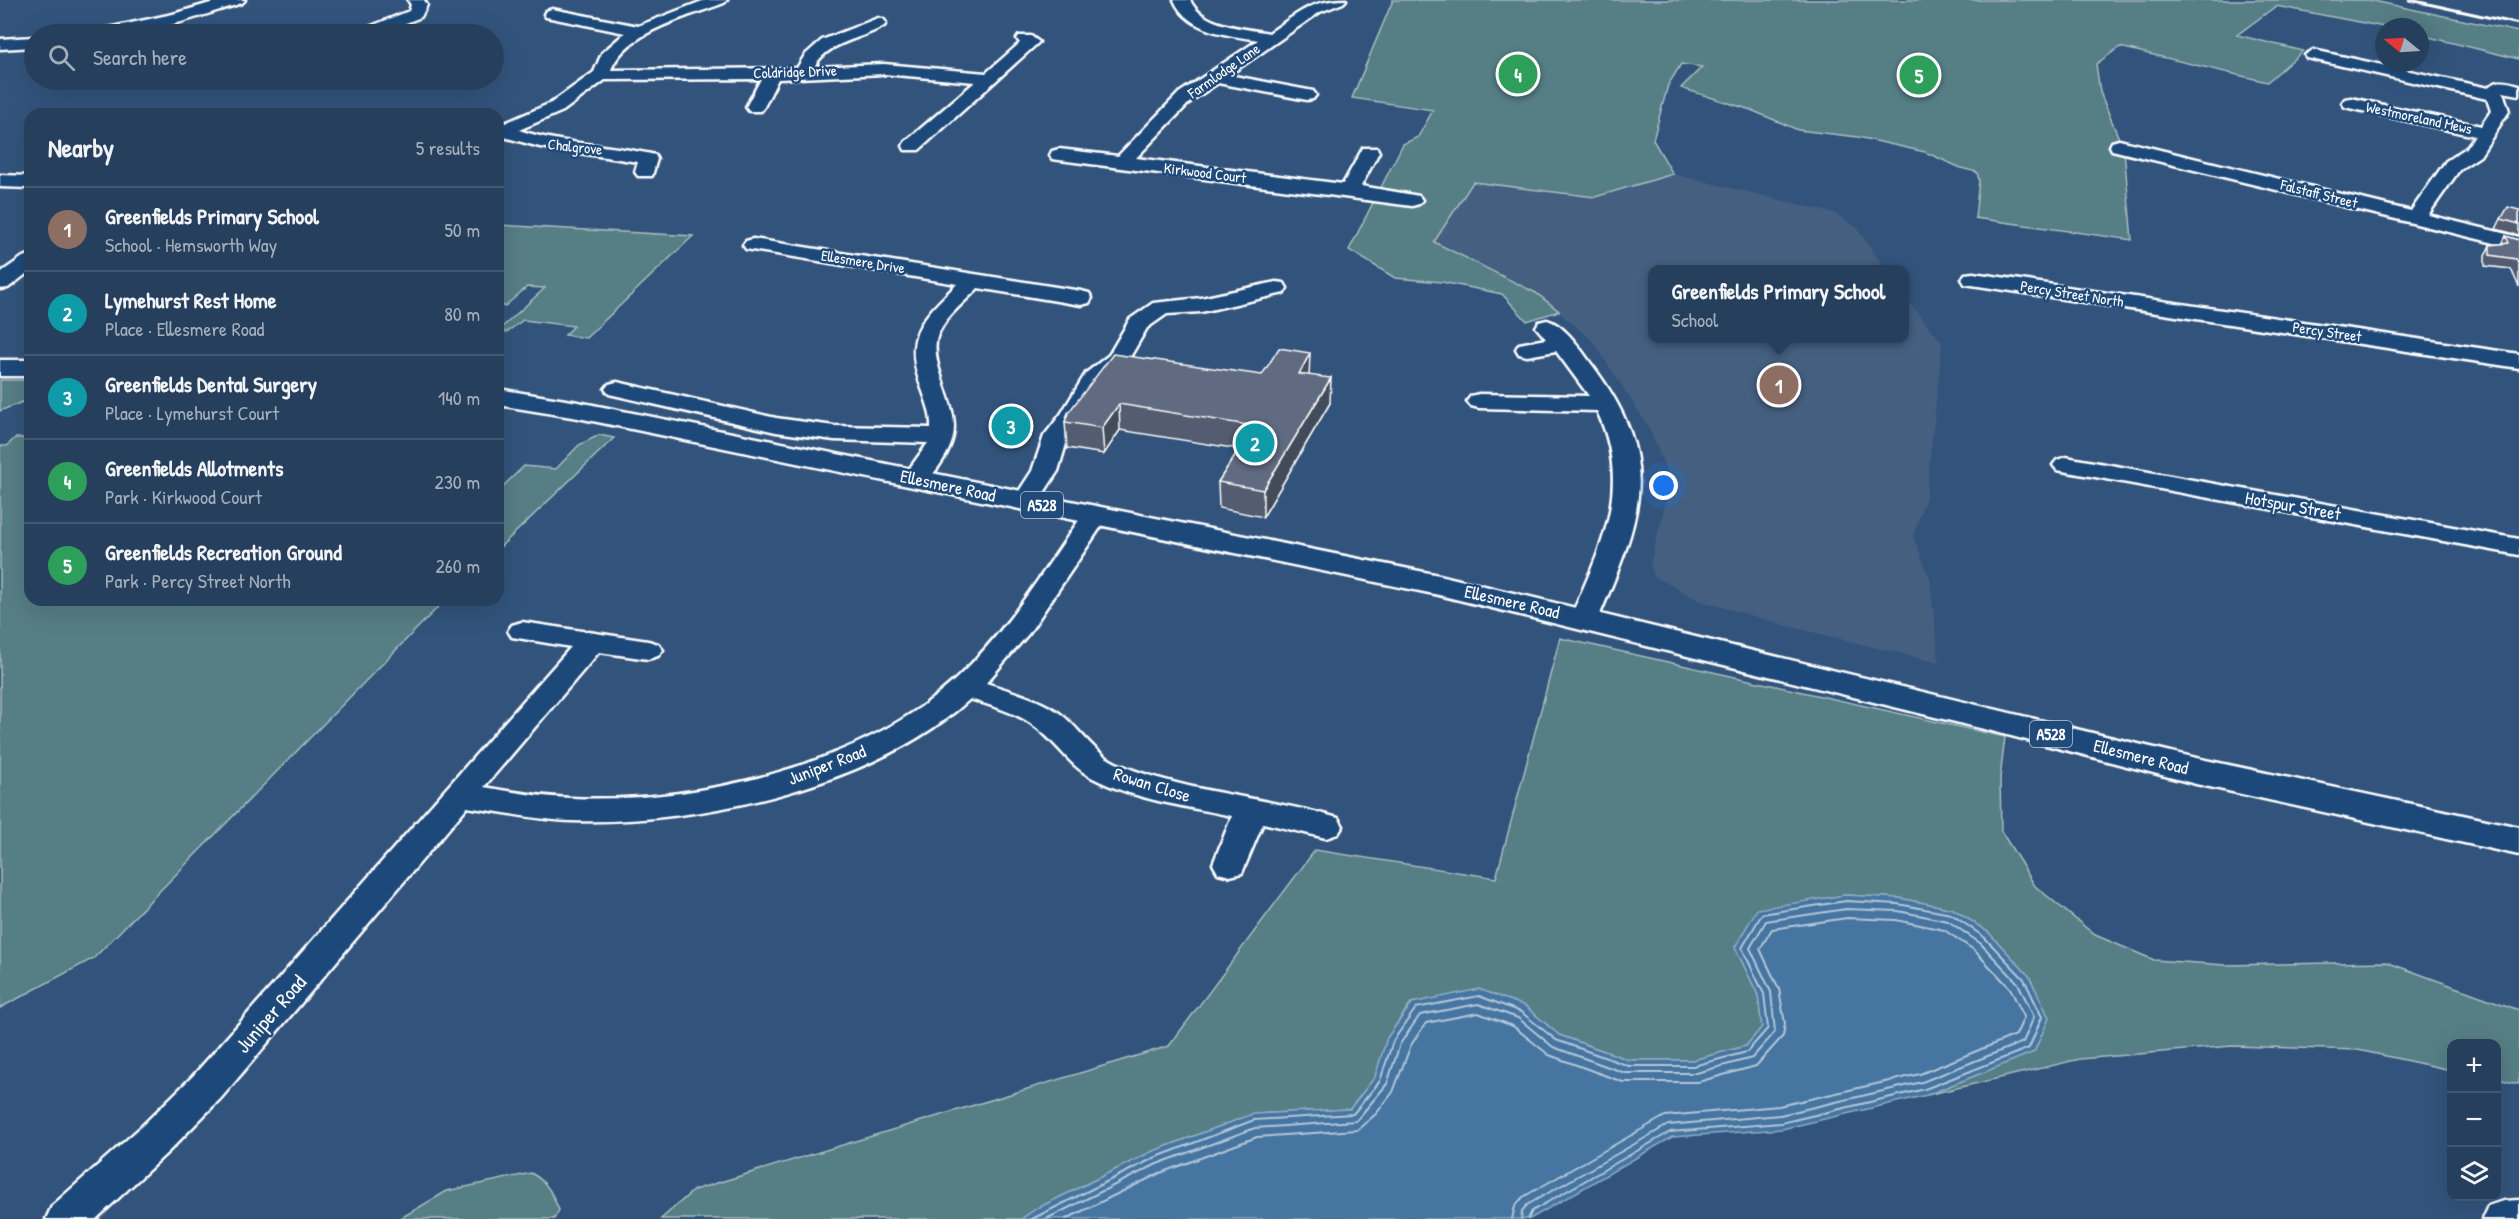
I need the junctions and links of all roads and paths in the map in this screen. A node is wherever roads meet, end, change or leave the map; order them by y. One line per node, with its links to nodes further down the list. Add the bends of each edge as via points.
1 (237, 0): 8 (street)
2 (416, 0): 10 (street, via 419,5 415,14)
3 (719, 0): 12 (street)
4 (1182, 0): 13 (street, via 1184,10 1208,24)
5 (1338, 0): 13 (street, Farmlodge Lane, via 1315,9)
6 (158, 6): 8 (street)
7 (565, 13): 12 (street, via 590,23)
8 (177, 18): 9 (street)
9 (148, 24)
10 (390, 24)
11 (875, 30): 19 (street, via 824,43)
12 (639, 31): 22 (street, via 609,57)
13 (1272, 38): 23 (street, Farmlodge Lane)
14 (1025, 39): 24 (street, via 1031,42)
15 (24, 43): 16 (street)
16 (0, 44)
17 (2313, 55): 18 (street)
18 (2375, 63)
19 (802, 72): 21 (street, Coldridge Drive); 24 (street, Coldridge Drive, via 912,70)
20 (2411, 72): 27 (street)
21 (771, 74): 22 (street, Coldridge Drive); 29 (street)
22 (601, 75): 30 (street, via 557,107)
23 (1215, 77): 26 (street); 37 (street, Farmlodge Lane, via 1178,104)
24 (990, 78): 33 (street)
25 (2519, 90): 27 (street, via 2499,86)
26 (1307, 95)
27 (2494, 95): 32 (street, via 2500,111)
28 (2352, 103): 32 (street, Westmoreland Mews)
29 (755, 107)
30 (504, 131)
31 (504, 133): 38 (street, Chalgrove, via 536,143 615,151)
32 (2486, 133): 43 (street, via 2470,156 2453,165)
33 (912, 146)
34 (2119, 146): 43 (street, Falstaff Street)
35 (1370, 152): 41 (street)
36 (1059, 155): 37 (street, Kirkwood Court)
37 (1124, 161): 41 (street, Kirkwood Court)
38 (653, 162)
39 (0, 181): 40 (street)
40 (24, 182)
41 (1350, 189): 42 (street, Kirkwood Court)
42 (1412, 200)
43 (2416, 218): 44 (street, Falstaff Street)
44 (2519, 243)
45 (752, 245): 48 (street, Ellesmere Drive)
46 (24, 265): 49 (street)
47 (1973, 279): 52 (street, Percy Street North, via 2007,294)
48 (974, 280): 51 (street, Ellesmere Drive); 61 (street, via 926,336 924,348)
49 (0, 283)
50 (1276, 288): 64 (street, via 1201,305 1161,308 1138,324 1118,360 1094,378 1056,436 1045,471)
51 (1084, 299)
52 (2136, 303): 54 (street, Percy Street)
53 (1527, 349): 60 (street, via 1555,335 1575,356)
54 (2519, 361)
55 (0, 368): 56 (main road)
56 (24, 368)
57 (617, 390): 61 (street, via 776,425 834,433)
58 (504, 398): 63 (main road, Ellesmere Road / A528)
59 (1479, 401): 60 (street, via 1504,393)
60 (1604, 404): 67 (street, via 1626,462 1624,503 1611,555)
61 (943, 436): 63 (street)
62 (2066, 465): 66 (street, Hotspur Street)
63 (915, 480): 64 (main road, Ellesmere Road / A528)
64 (1025, 502): 65 (main road, Ellesmere Road / A528)
65 (1095, 516): 67 (main road, Ellesmere Road / A528, via 1439,585); 71 (street, Juniper Road, via 1015,631)
66 (2519, 547)
67 (1584, 619): 75 (main road, Ellesmere Road / A528, via 2196,771)
68 (522, 631): 69 (street)
69 (592, 642): 70 (street); 72 (street, Juniper Road)
70 (648, 650)
71 (966, 687): 72 (street, Juniper Road, via 915,726 849,759 753,792 671,806 583,810); 73 (street, Rowan Close, via 1048,720 1074,748 1102,769 1139,784)
72 (459, 795): 78 (street, Juniper Road, via 207,1088)
73 (1251, 811): 74 (street, Rowan Close); 76 (street)
74 (1326, 826)
75 (2519, 841)
76 (1230, 864)
77 (2519, 1218): 79 (street)
78 (67, 1219)
79 (2503, 1219)

